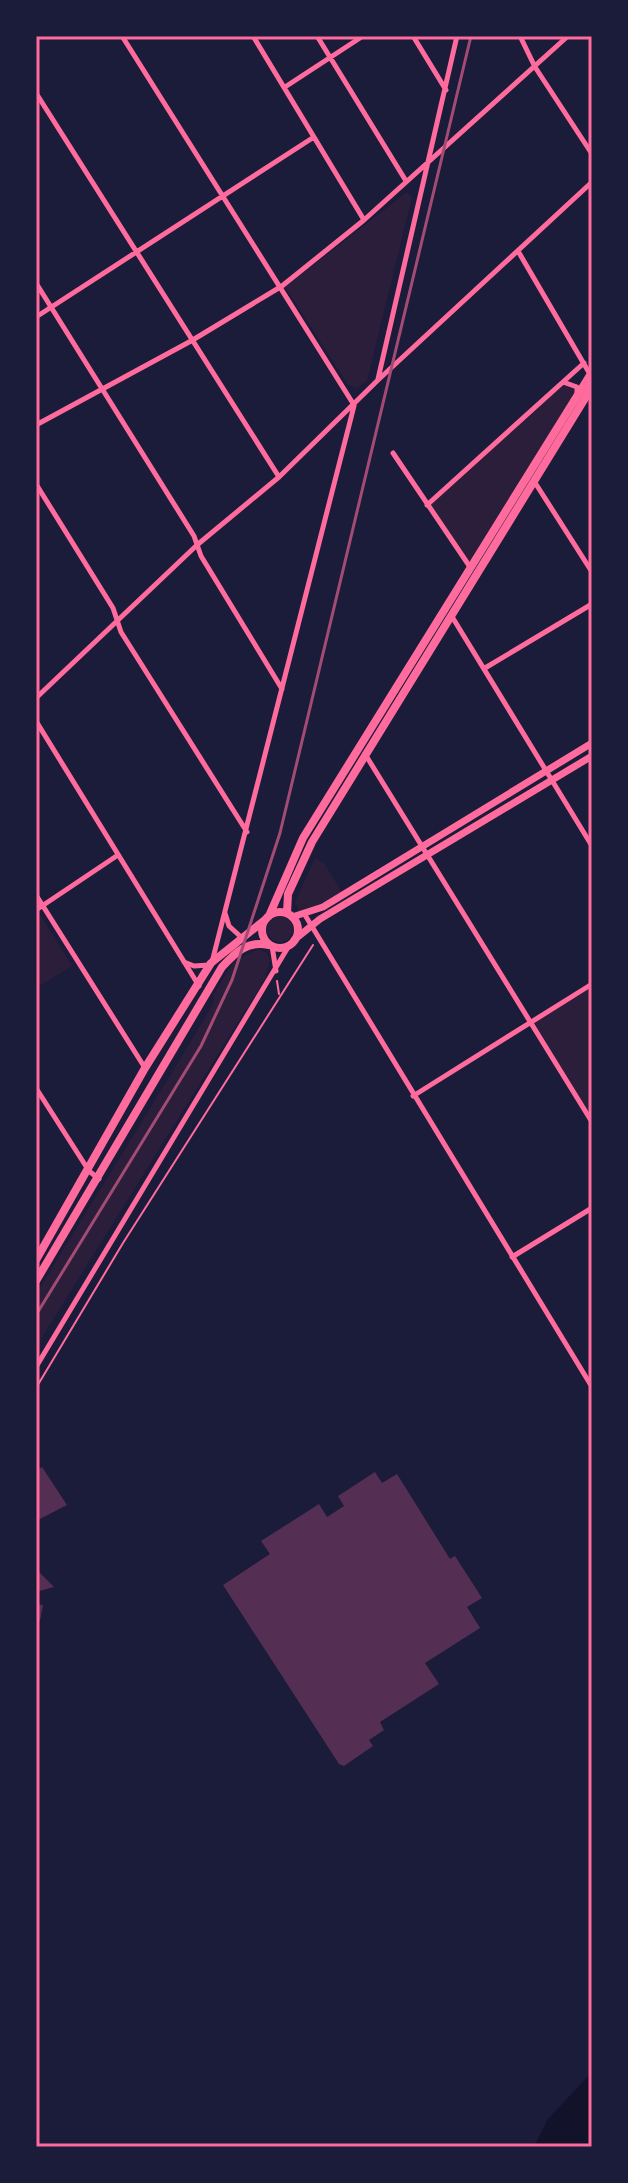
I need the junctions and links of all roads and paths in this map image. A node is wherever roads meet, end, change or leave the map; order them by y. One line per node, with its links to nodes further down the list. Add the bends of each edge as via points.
1 (122, 36): 19 (street)
2 (253, 36): 11 (street)
3 (317, 36): 9 (street)
4 (363, 36): 9 (street)
5 (413, 36): 12 (street)
6 (457, 36): 12 (street)
7 (520, 36): 10 (street)
8 (568, 36): 10 (street)
9 (330, 57): 11 (street); 17 (street)
10 (535, 67): 15 (street); 16 (street)
11 (285, 87): 14 (street)
12 (446, 91): 16 (street)
13 (36, 93): 21 (street)
14 (314, 137): 19 (street); 20 (street)
15 (592, 154)
16 (429, 159): 17 (street); 30 (street)
17 (406, 181): 20 (street)
18 (592, 182): 22 (street)
19 (223, 196): 21 (street); 24 (street)
20 (364, 220): 24 (street)
21 (136, 251): 25 (street); 27 (street)
22 (518, 251): 28 (street); 30 (street)
23 (36, 283): 25 (street)
24 (282, 286): 27 (street); 35 (street)
25 (51, 306): 26 (street); 32 (street)
26 (36, 317)
27 (191, 341): 32 (street); 38 (street)
28 (584, 363): 29 (street); 31 (street)
29 (592, 374): 34 (main road)
30 (378, 380): 35 (street)
31 (562, 382): 34 (street, via 577,387); 41 (street)
32 (100, 387): 36 (street); 42 (street)
33 (592, 387): 39 (main road)
34 (577, 395): 39 (main road)
35 (354, 405): 38 (street); 49 (street)
36 (36, 425)
37 (393, 453): 41 (street)
38 (279, 477): 42 (street)
39 (530, 478): 43 (main road); 44 (street); 46 (main road)
40 (36, 484): 47 (street)
41 (427, 505): 43 (street)
42 (197, 545): 47 (street); 49 (street)
43 (470, 567): 46 (main road)
44 (592, 572)
45 (592, 604): 48 (street)
46 (447, 613): 48 (street); 53 (main road)
47 (117, 619): 50 (street); 57 (street)
48 (485, 668): 55 (street)
49 (283, 691): 57 (street)
50 (36, 698)
51 (36, 721): 60 (street)
52 (592, 743): 55 (main road)
53 (361, 752): 58 (street); 66 (main road, via 288,894); 68 (main road, via 303,838)
54 (592, 756): 56 (main road)
55 (546, 771): 56 (street); 58 (main road)
56 (551, 781): 59 (street); 61 (main road)
57 (248, 833): 64 (street)
58 (424, 846): 61 (street); 67 (main road)
59 (592, 846)
60 (118, 855): 63 (street); 74 (street)
61 (430, 856): 69 (main road); 80 (street)
62 (36, 895): 63 (street)
63 (43, 906): 65 (street); 81 (street)
64 (225, 908): 70 (street, via 229,926); 75 (street)
65 (36, 910)
66 (290, 915): 67 (main road); 68 (main road, via 276,911); 72 (main road, via 298,927)
67 (305, 915): 69 (street)
68 (268, 918): 70 (main road); 73 (main road, via 263,933)
69 (311, 925): 71 (street); 72 (main road)
70 (241, 937): 75 (main road)
71 (318, 937): 79 (path); 83 (street)
72 (292, 942): 73 (main road); 76 (street)
73 (271, 946): 76 (street); 86 (main road, via 259,942 245,947 222,967)
74 (184, 962): 75 (street); 78 (street)
75 (211, 964): 78 (main road)
76 (275, 972): 79 (path); 91 (street)
77 (592, 984): 80 (street)
78 (199, 987): 81 (main road)
79 (279, 995): 93 (path)
80 (531, 1022): 83 (street); 84 (street)
81 (145, 1068): 85 (main road)
82 (37, 1093): 85 (street)
83 (412, 1096): 88 (street)
84 (592, 1122)
85 (89, 1171): 86 (street); 89 (main road)
86 (99, 1179): 90 (main road)
87 (592, 1208): 88 (street)
88 (512, 1257): 92 (street)
89 (36, 1260)
90 (36, 1281)
91 (36, 1367)
92 (592, 1387)
93 (36, 1388)

